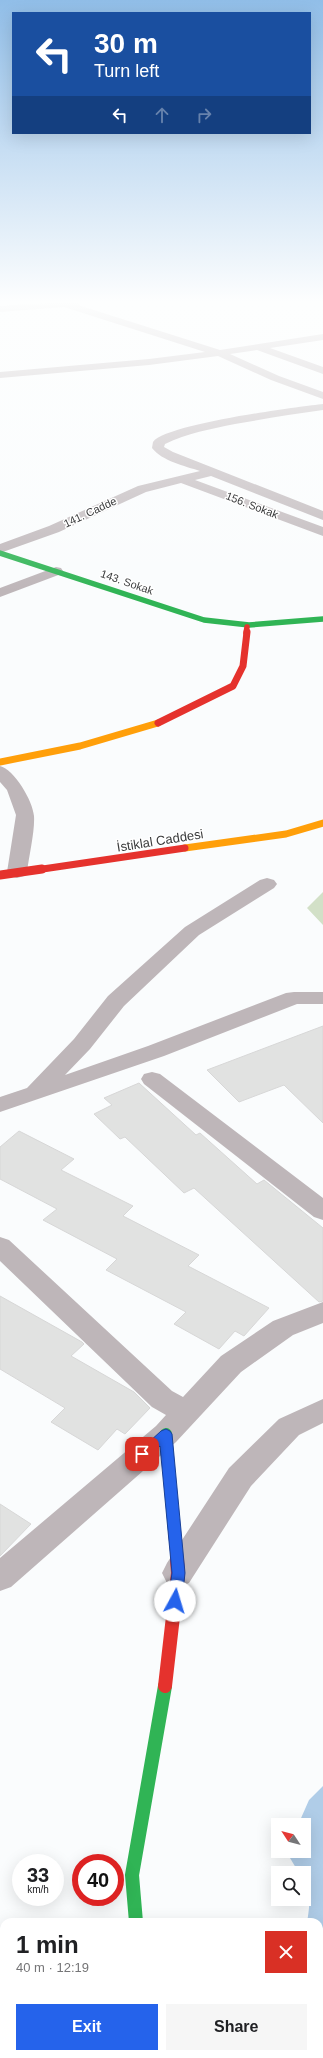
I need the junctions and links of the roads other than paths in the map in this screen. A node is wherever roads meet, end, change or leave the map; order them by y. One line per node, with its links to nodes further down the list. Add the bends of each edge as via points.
1 (323, 406): 2 (street, via 192,430 172,435 159,442 158,448 169,455)
2 (212, 472): 3 (street, 141. Cadde); 4 (street)
3 (181, 479): 5 (street, 156. Sokak); 6 (street, 141. Cadde, via 116,499 54,528)
4 (323, 516)
5 (323, 532)
6 (0, 549)
7 (0, 553): 8 (street, 143. Sokak)
8 (56, 571): 9 (street); 11 (street, 143. Sokak, via 204,620 228,626)
9 (0, 593)
10 (323, 619): 11 (street, 143. Sokak)
11 (247, 627): 12 (street, via 241,671 233,686 142,729 73,749)
12 (0, 762)
13 (0, 771): 15 (street, via 15,789 25,815)
14 (323, 823): 15 (street, İstiklal Caddesi, via 286,834)
15 (8, 874)
16 (267, 884): 19 (street, via 192,931 116,1001 82,1044)
17 (323, 998): 19 (street, via 294,998 156,1051)
18 (152, 1079): 21 (street)
19 (35, 1092): 20 (street)
20 (0, 1105)
21 (323, 1211)
22 (0, 1246): 25 (street, via 162,1399)
23 (323, 1312): 25 (street, via 283,1328 231,1364)
24 (323, 1410): 27 (street, via 289,1427 240,1477)
25 (185, 1413): 26 (street)
26 (166, 1434): 27 (street); 28 (street)
27 (178, 1573): 29 (street, via 167,1673 132,1875)
28 (0, 1577)
29 (136, 1918)

